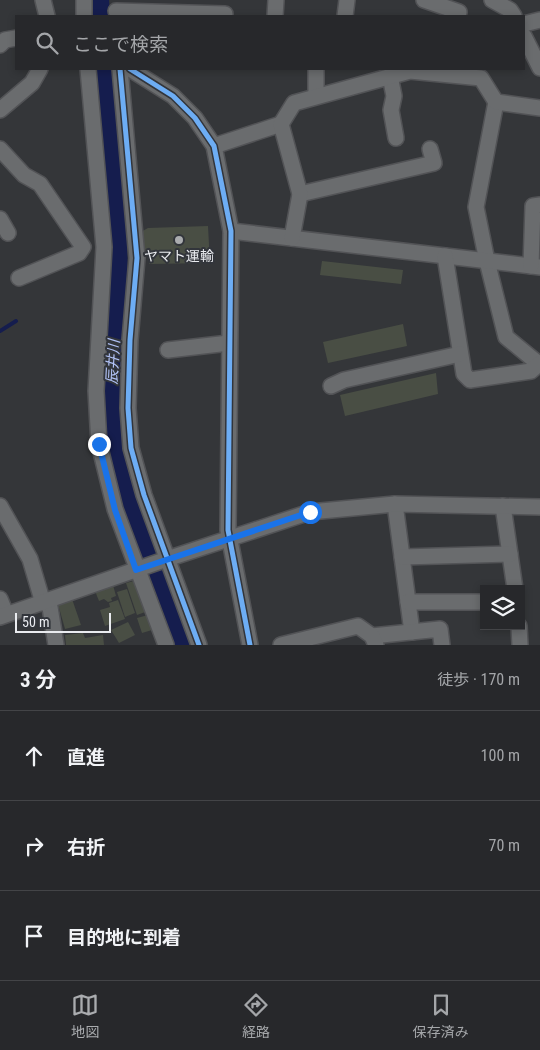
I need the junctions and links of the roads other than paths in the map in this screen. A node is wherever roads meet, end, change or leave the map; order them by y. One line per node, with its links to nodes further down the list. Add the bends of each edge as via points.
1 (43, 0): 10 (street)
2 (84, 0): 11 (street)
3 (276, 0): 12 (street)
4 (347, 0): 13 (street)
5 (424, 0): 8 (street)
6 (492, 0): 14 (street)
7 (116, 9): 9 (street)
8 (460, 9)
9 (225, 14)
10 (47, 15)
11 (84, 15)
12 (275, 15)
13 (345, 15)
14 (513, 15)
15 (540, 20): 16 (street)
16 (525, 24)
17 (15, 38): 19 (street)
18 (525, 38): 20 (street)
19 (0, 45)
20 (540, 68)
21 (39, 70): 31 (street, via 32,83)
22 (88, 70): 60 (street, via 104,247 96,391 99,444 115,510)
23 (120, 70): 59 (street, via 137,258 130,340 128,408 131,448)
24 (132, 70): 34 (street, via 173,96 195,118)
25 (316, 70): 28 (street)
26 (424, 71): 27 (street); 29 (street, via 482,78)
27 (390, 76): 28 (street); 33 (street)
28 (316, 96): 32 (street, via 294,103)
29 (496, 102): 30 (street); 44 (street, via 476,207)
30 (540, 108)
31 (0, 110)
32 (281, 124): 34 (street); 37 (street)
33 (396, 138)
34 (214, 146): 40 (street)
35 (0, 149): 46 (street, via 24,175 40,184 83,247 79,253)
36 (430, 149): 37 (street, via 434,163)
37 (300, 194): 42 (street)
38 (540, 204): 45 (street, via 533,206)
39 (0, 219): 41 (street)
40 (231, 231): 42 (street); 47 (street)
41 (8, 232)
42 (292, 238): 43 (street)
43 (445, 256): 44 (street); 49 (street)
44 (486, 261): 45 (street); 50 (street, via 506,337)
45 (535, 267)
46 (19, 278)
47 (229, 343): 48 (street); 56 (street, via 227,515)
48 (168, 350)
49 (460, 354): 50 (street, via 464,374 470,380 531,371); 51 (street, via 344,380)
50 (539, 365)
51 (331, 386)
52 (395, 504): 54 (street); 56 (street, via 310,512); 58 (street)
53 (0, 506): 63 (street, via 30,560)
54 (503, 506): 55 (street); 57 (street)
55 (540, 507)
56 (230, 537): 59 (street); 73 (street)
57 (510, 554): 58 (street); 61 (street)
58 (402, 557): 64 (street)
59 (165, 559): 60 (street); 72 (street)
60 (138, 569): 63 (street); 71 (street)
61 (514, 585)
62 (0, 599): 66 (street)
63 (46, 602): 66 (street); 70 (street)
64 (408, 602): 65 (street); 68 (street)
65 (480, 602)
66 (3, 616)
67 (519, 630): 76 (street)
68 (412, 632): 69 (street); 75 (street, via 440,629)
69 (374, 641): 74 (street, via 358,626)
70 (56, 645)
71 (166, 645)
72 (199, 645)
73 (250, 645)
74 (281, 645)
75 (442, 645)
76 (520, 645)

